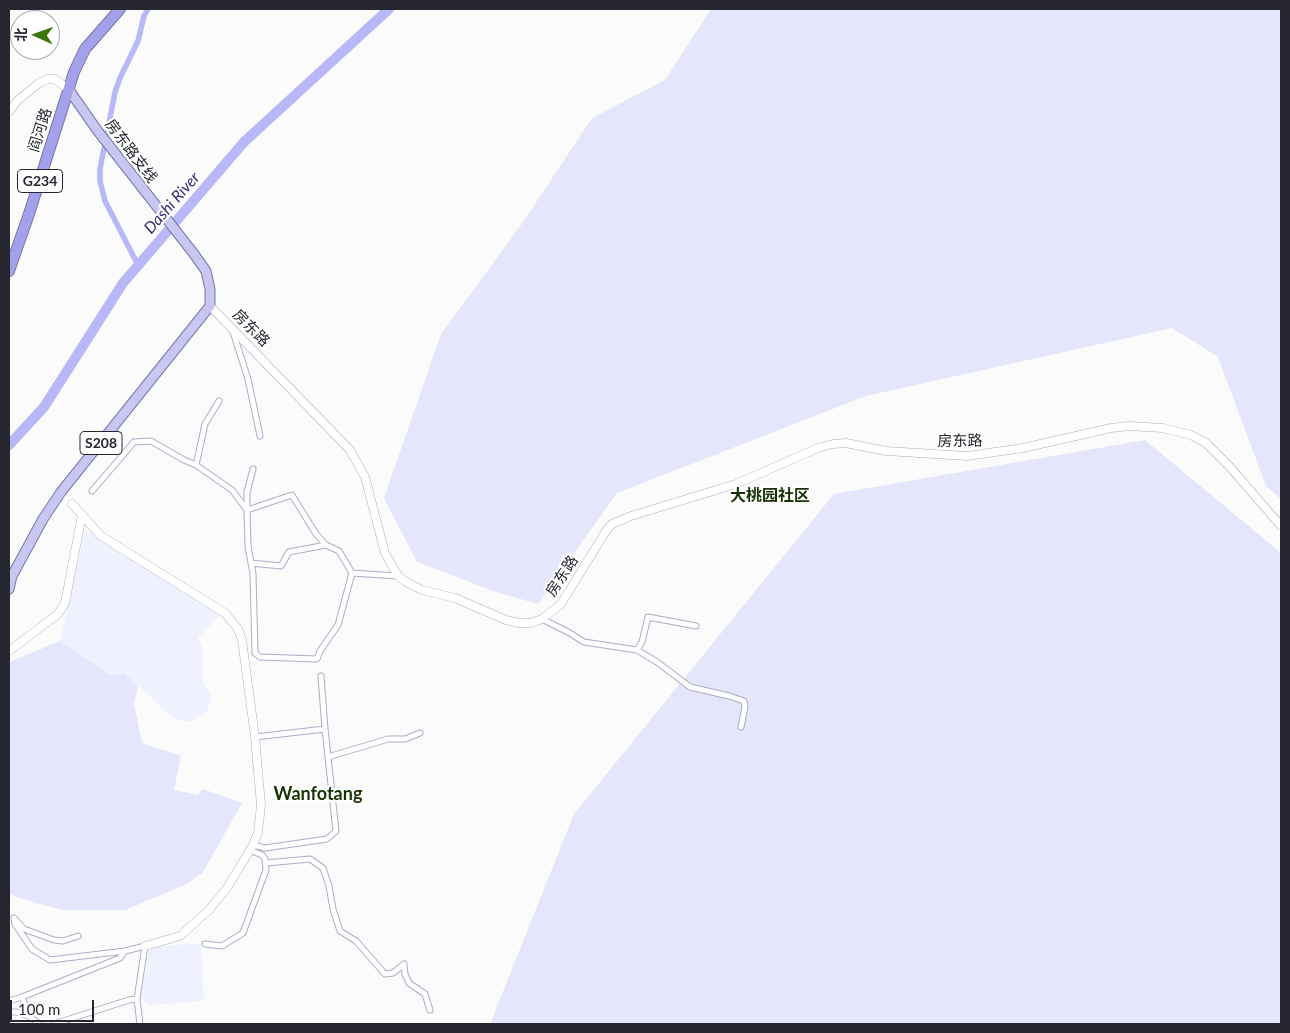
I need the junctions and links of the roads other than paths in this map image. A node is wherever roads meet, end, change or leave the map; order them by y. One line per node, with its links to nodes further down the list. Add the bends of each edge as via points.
1 (120, 9): 2 (highway, 阎河路 / G234, via 85,49)
2 (69, 90): 3 (main road, via 55,79 48,79 17,101); 4 (highway, 阎河路 / G234); 5 (main road, 房东路支线, via 206,272)
3 (9, 112)
4 (9, 271)
5 (210, 306): 6 (main road, 房东路); 20 (main road, S208, via 47,512 12,576)
6 (232, 329): 8 (street, via 248,379); 19 (main road, 房东路, via 350,450 364,477 385,553)
7 (219, 401): 9 (street, via 205,424)
8 (260, 436)
9 (196, 465): 11 (street, via 151,441 134,442); 13 (street, via 232,490)
10 (253, 469): 13 (street)
11 (92, 491)
12 (72, 504): 14 (main road)
13 (246, 510): 16 (street, via 292,495); 17 (street)
14 (82, 516): 24 (main road, via 65,603 58,614); 29 (main road, via 101,536 225,613 232,621 242,640)
15 (1281, 526): 21 (main road, 房东路, via 1206,443 1191,435 1163,428 1111,428 1024,448 968,456 833,444 736,484 612,524 561,604)
16 (326, 545): 17 (street, via 288,552 281,566); 18 (street, via 339,551)
17 (251, 563): 18 (street, via 255,652 260,657 317,659 338,625)
18 (352, 573): 19 (street)
19 (398, 576): 21 (main road, 房东路, via 422,590 454,598 506,620 531,623)
20 (9, 589)
21 (542, 619): 23 (street, via 584,642)
22 (696, 626): 23 (street, via 648,618)
23 (637, 650): 26 (street, via 690,687 744,701)
24 (9, 651)
25 (321, 676): 27 (street)
26 (741, 727)
27 (325, 730): 29 (street); 30 (street)
28 (420, 733): 30 (street)
29 (255, 737): 31 (main road, via 262,805)
30 (328, 757): 31 (street, via 336,825 334,835 327,840)
31 (252, 848): 32 (street, via 262,855); 35 (main road, via 219,900 192,926 180,936)
32 (266, 863): 34 (street, via 243,933 222,946); 40 (street, via 310,859 322,868 340,931 356,941 385,974 393,973 404,964 408,983 425,994)
33 (78, 936): 36 (street, via 54,940 24,929 14,918 32,949 50,960)
34 (205, 944)
35 (145, 946): 36 (street); 38 (street)
36 (125, 951): 37 (street, via 120,958)
37 (22, 997): 39 (street); 42 (street)
38 (136, 999): 44 (street); 45 (street)
39 (9, 1001)
40 (430, 1010)
41 (9, 1012): 42 (street)
42 (29, 1016): 43 (street)
43 (39, 1024)
44 (54, 1024)
45 (140, 1024)

